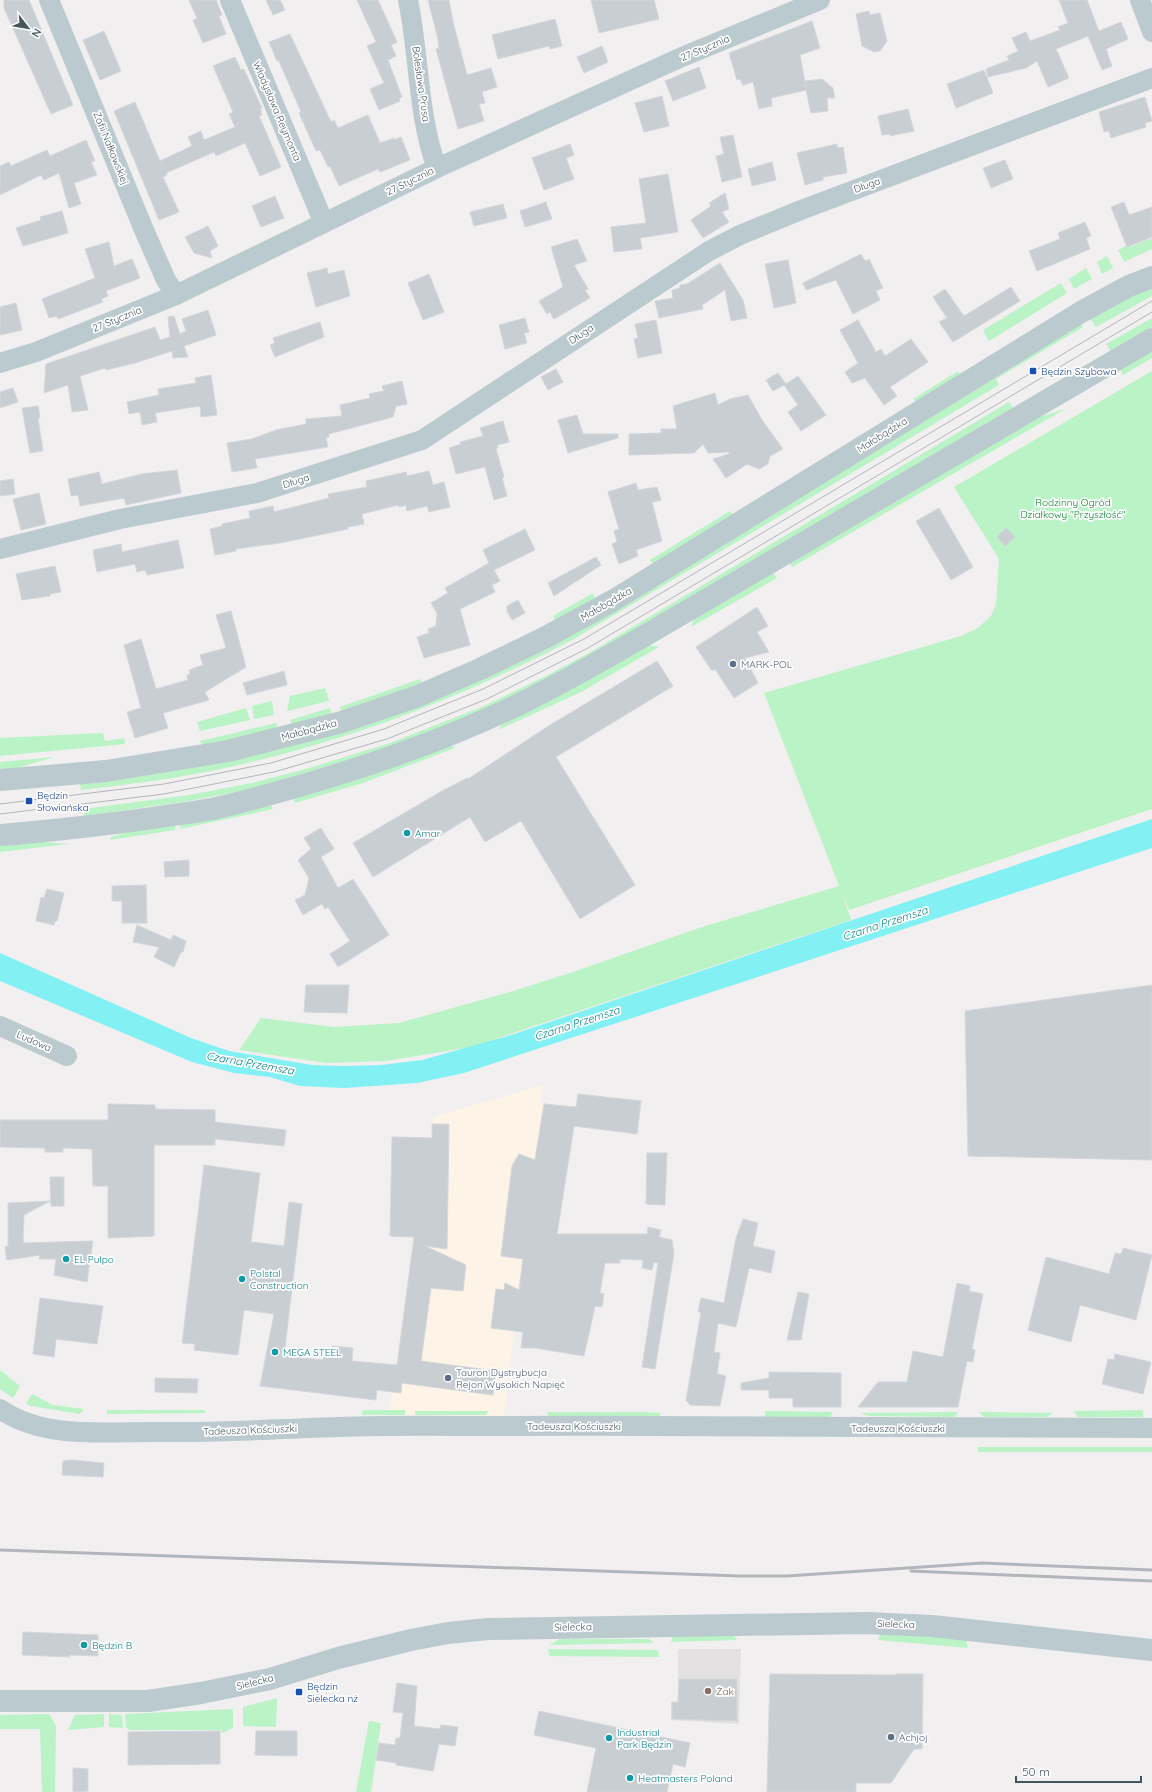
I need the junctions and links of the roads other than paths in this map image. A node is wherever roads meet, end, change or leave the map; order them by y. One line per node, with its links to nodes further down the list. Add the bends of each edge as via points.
1 (49, 0): 11 (street, Zofii Nałkowskiej, via 144,230 166,280)
2 (230, 0): 9 (street, Władysława Reymonta)
3 (408, 0): 8 (street, Bolesława Prusa, via 424,112)
4 (820, 0): 8 (street, 27 Stycznia, via 682,57)
5 (1140, 0): 6 (street)
6 (1152, 32)
7 (1152, 78): 14 (street, Długa, via 801,210 734,238 641,294 422,440 257,493 120,520)
8 (437, 168): 9 (street, 27 Stycznia)
9 (324, 223): 11 (street, 27 Stycznia)
10 (1152, 277): 15 (street, Małobądzka, via 1129,286 1082,312 614,600 480,670 418,696 342,722 228,751 106,771)
11 (176, 295): 13 (street, 27 Stycznia, via 36,352)
12 (1152, 339): 16 (street, via 646,635 577,674 487,719 362,767 223,806 74,828)
13 (0, 363)
14 (0, 549)
15 (0, 780)
16 (0, 835)
17 (0, 1026): 18 (street, Ludowa)
18 (67, 1056)
19 (0, 1409): 20 (street, Tadeusza Kościuszki, via 36,1426 64,1431 95,1432 225,1433 353,1426)
20 (1152, 1428)
21 (1152, 1650): 22 (street, Sielecka, via 932,1626 866,1623 488,1629 411,1640 338,1658 270,1679 148,1701)
22 (0, 1702)

